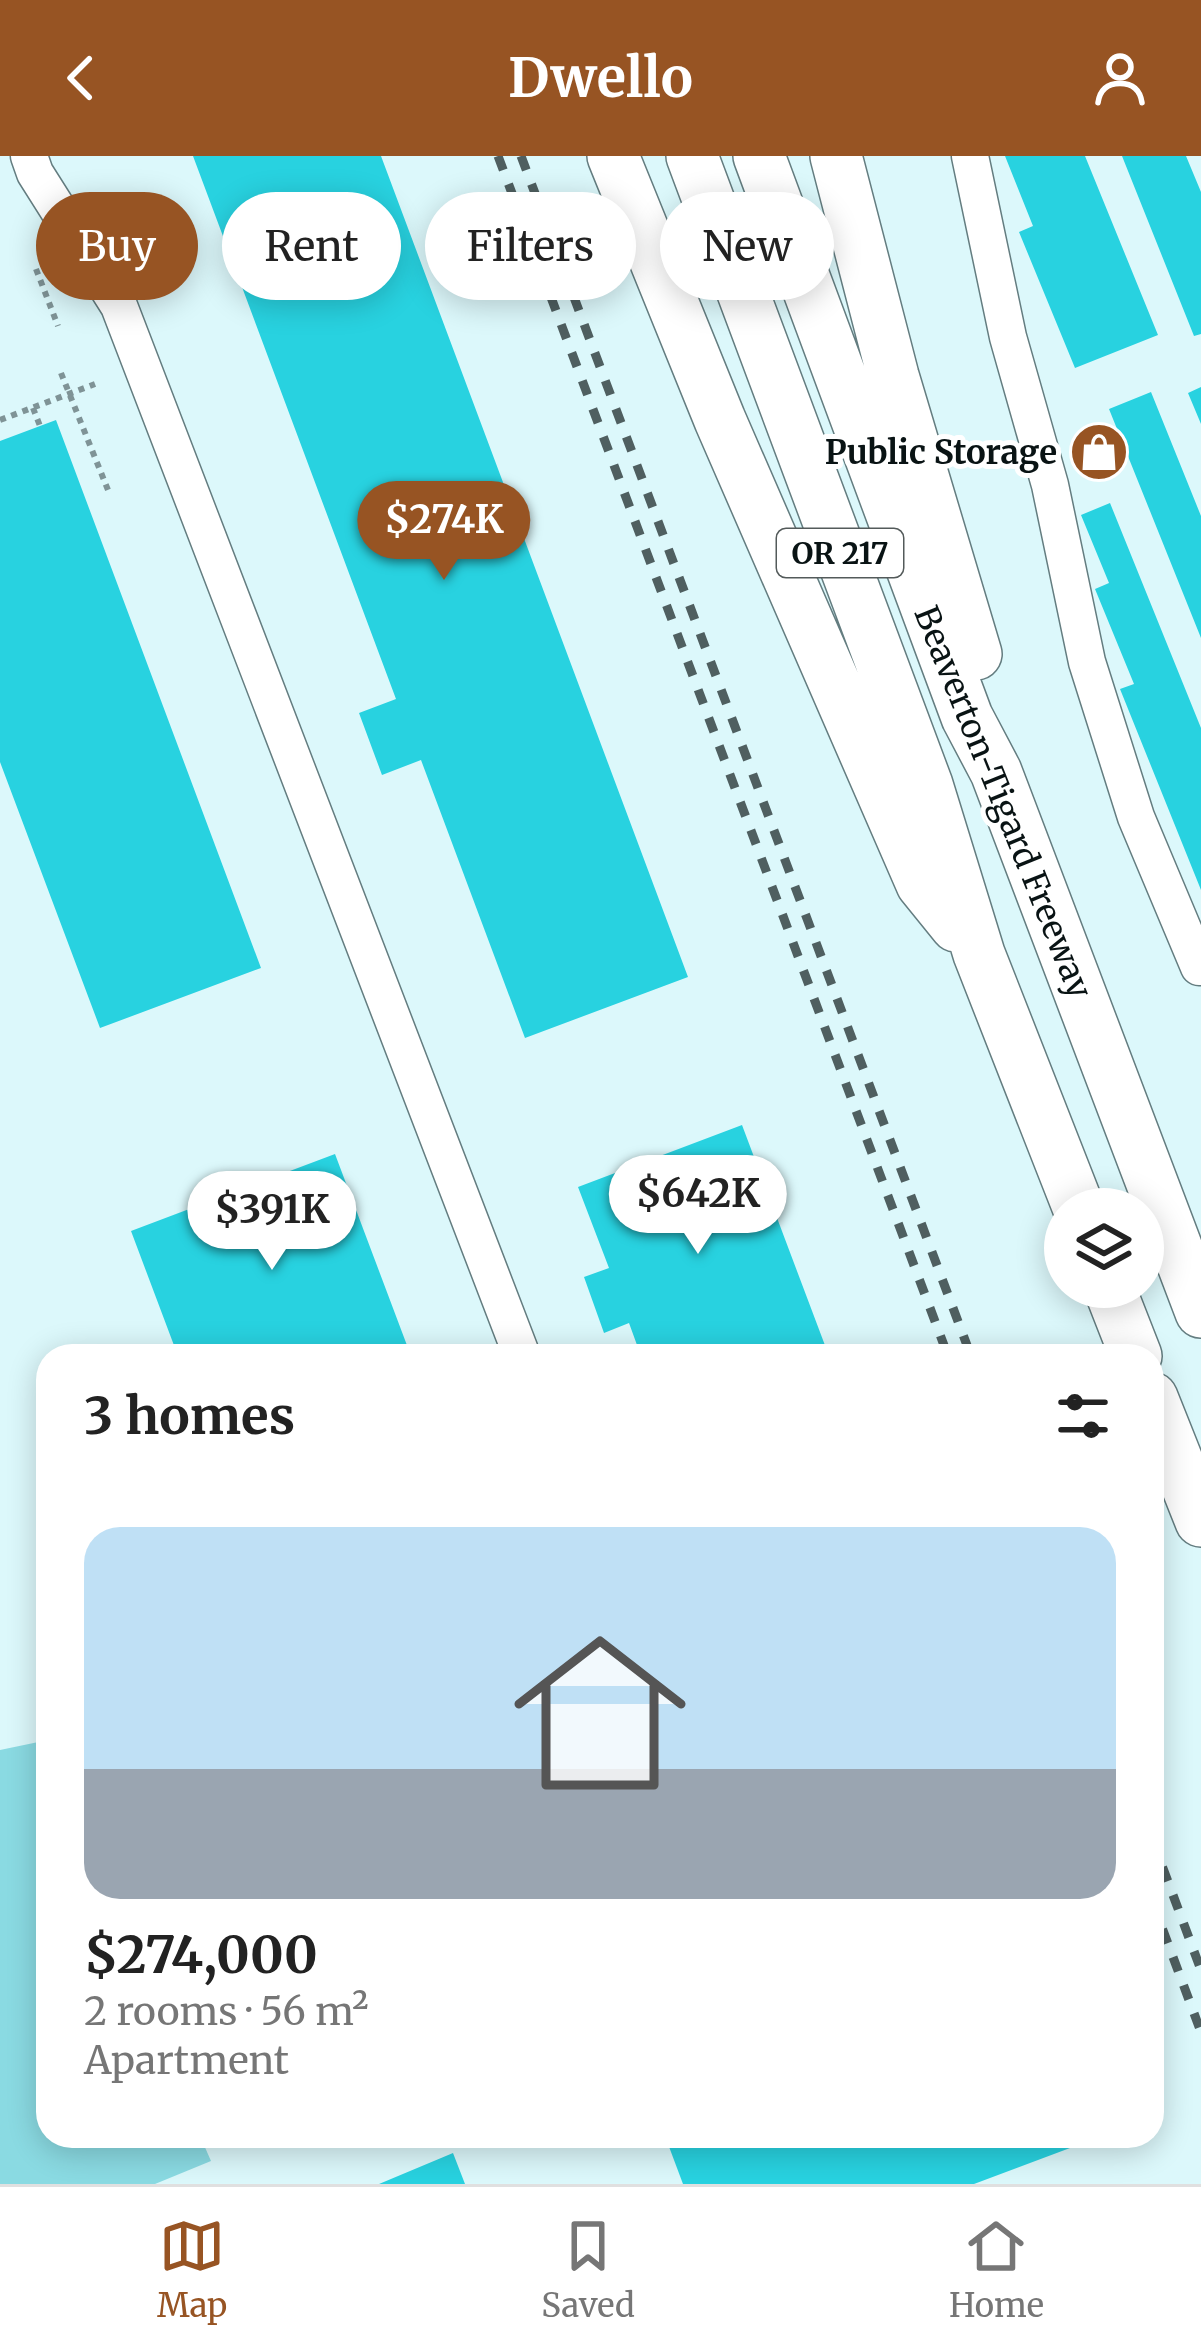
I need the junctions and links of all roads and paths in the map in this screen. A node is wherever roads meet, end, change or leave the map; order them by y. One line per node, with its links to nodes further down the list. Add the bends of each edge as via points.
1 (28, 156): 22 (lane, via 119,306)
2 (613, 156): 17 (highway, via 922,884)
3 (692, 156): 17 (highway, Beaverton-Tigard Freeway / OR 217, via 927,785)
4 (759, 156): 16 (highway, Beaverton-Tigard Freeway / OR 217, via 967,717)
5 (836, 156): 16 (highway, via 994,712)
6 (970, 156): 18 (lane, via 1087,662 1136,817)
7 (48, 300): 8 (path)
8 (58, 326)
9 (62, 373): 11 (path)
10 (95, 384): 11 (path)
11 (70, 394): 12 (path); 15 (path)
12 (33, 408): 13 (path); 14 (path)
13 (0, 420)
14 (40, 426)
15 (110, 495)
16 (996, 772): 21 (highway, Beaverton-Tigard Freeway / OR 217)
17 (980, 954): 19 (highway, Beaverton-Tigard Freeway / OR 217)
18 (1199, 967)
19 (1070, 1188)
20 (1117, 1308): 23 (highway)
21 (1201, 1312)
22 (517, 1344)
23 (1131, 1344)
24 (1164, 1428): 25 (highway)
25 (1201, 1521)

